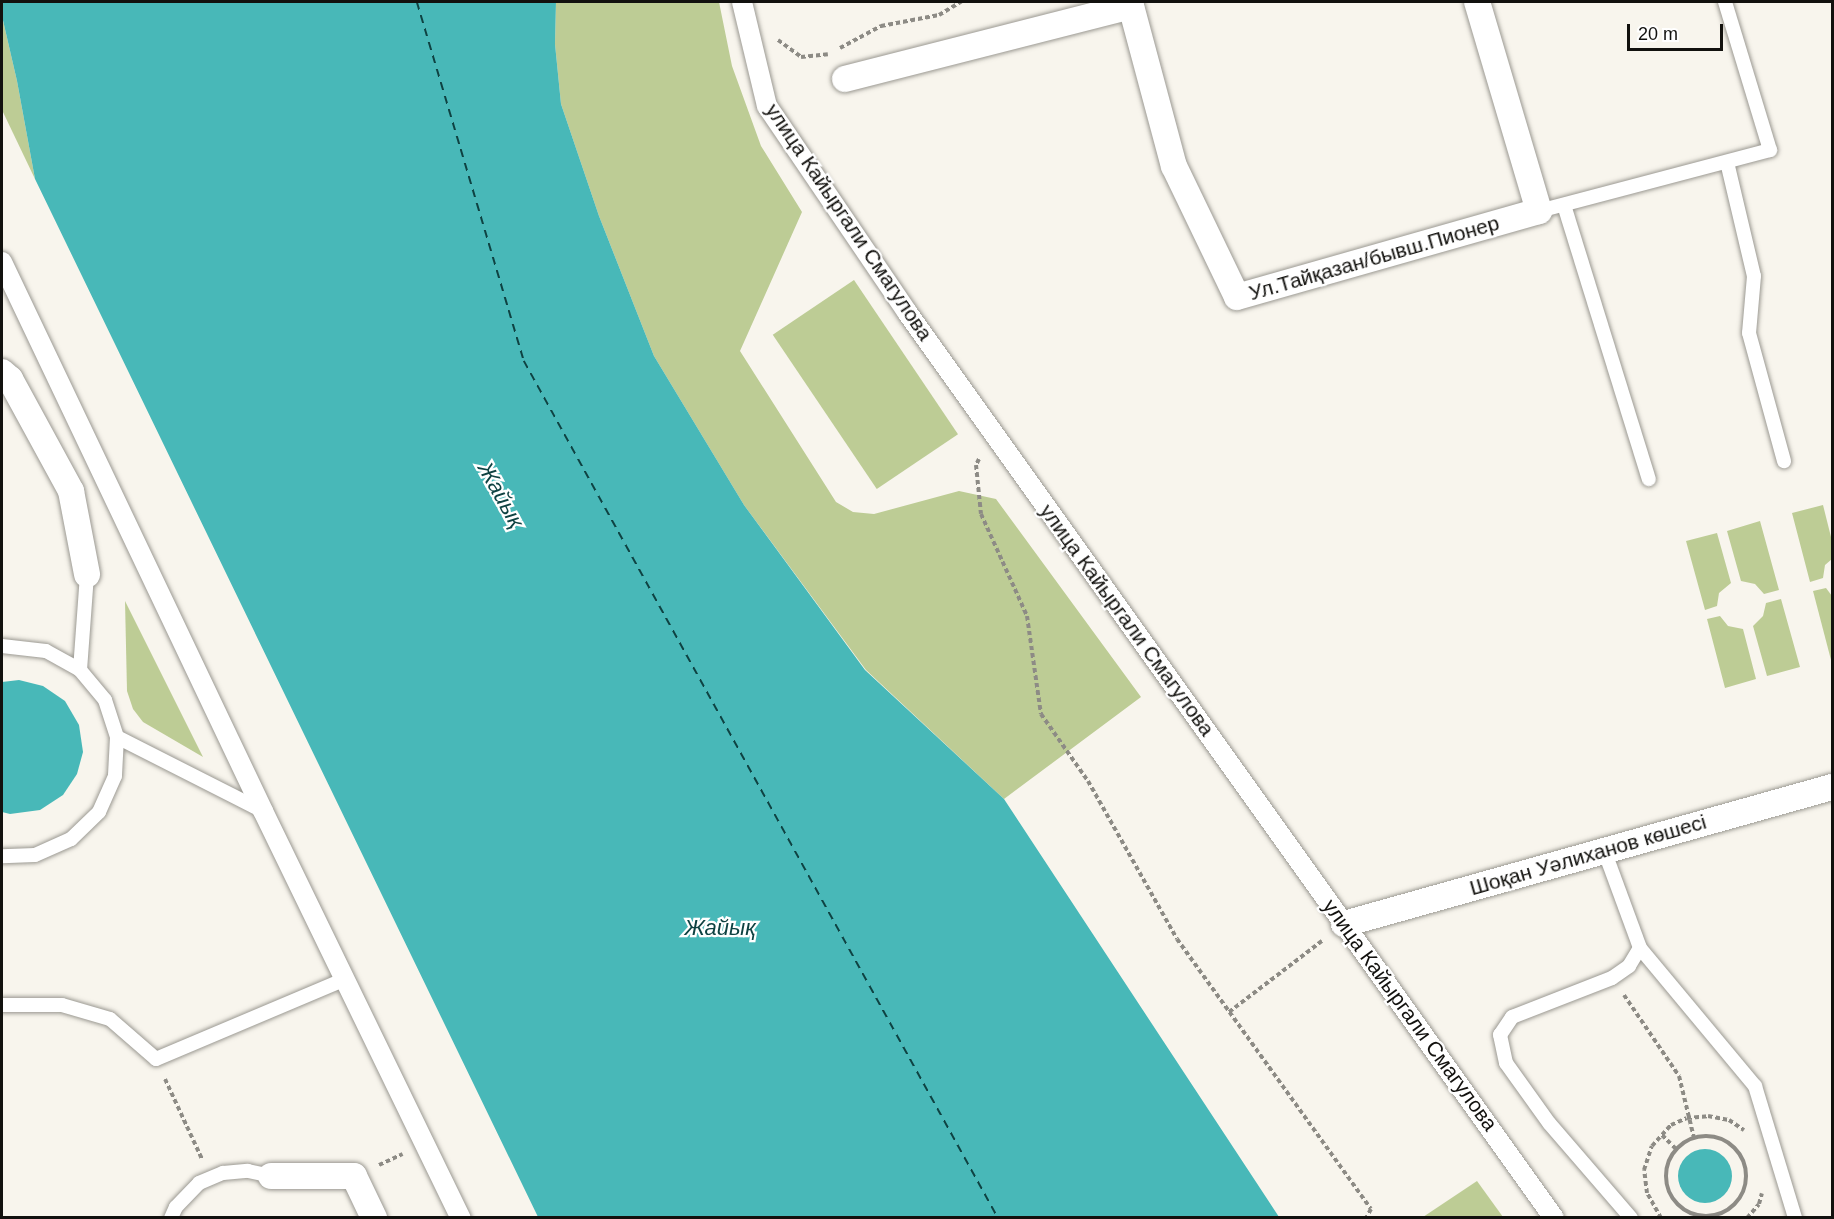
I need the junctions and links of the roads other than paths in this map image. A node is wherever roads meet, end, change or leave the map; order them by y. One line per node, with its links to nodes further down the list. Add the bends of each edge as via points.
1 (742, 2): 20 (street, улица Кайыргали Смагулова, via 767,106)
2 (1477, 2): 7 (street)
3 (1725, 2): 5 (lane, via 1770,150)
4 (844, 79): 7 (street, Ул.Тайқазан/бывш.Пионер, via 1131,6 1174,166 1237,297)
5 (1726, 162): 6 (lane); 10 (lane, via 1754,276 1749,333)
6 (1564, 205): 7 (lane); 11 (lane)
7 (1539, 212)
8 (2, 262): 17 (street)
9 (2, 372): 12 (street, via 10,379 71,491)
10 (1784, 461)
11 (1650, 479)
12 (87, 574): 14 (lane)
13 (2, 646): 14 (lane, via 46,651)
14 (80, 670): 15 (lane, via 105,700)
15 (117, 737): 17 (lane); 19 (lane, via 115,776 99,812 71,839 35,855)
16 (1833, 787): 18 (street, Шоқан Уәлиханов көшесі)
17 (263, 811): 22 (street)
18 (1605, 850): 20 (street, Шоқан Уәлиханов көшесі); 21 (lane)
19 (2, 856)
20 (1344, 924): 28 (street, улица Кайыргали Смагулова)
21 (1640, 948): 29 (lane, via 1629,966 1612,978 1512,1017 1500,1035 1512,1072 1549,1123); 30 (lane, via 1755,1086)
22 (345, 979): 23 (lane, via 156,1059 110,1019 62,1005); 27 (street)
23 (2, 1005)
24 (271, 1176): 25 (lane, via 248,1171 223,1173 199,1183); 26 (street, via 354,1176)
25 (171, 1218)
26 (374, 1218)
27 (461, 1218)
28 (1554, 1218)
29 (1631, 1218)
30 (1795, 1218)

